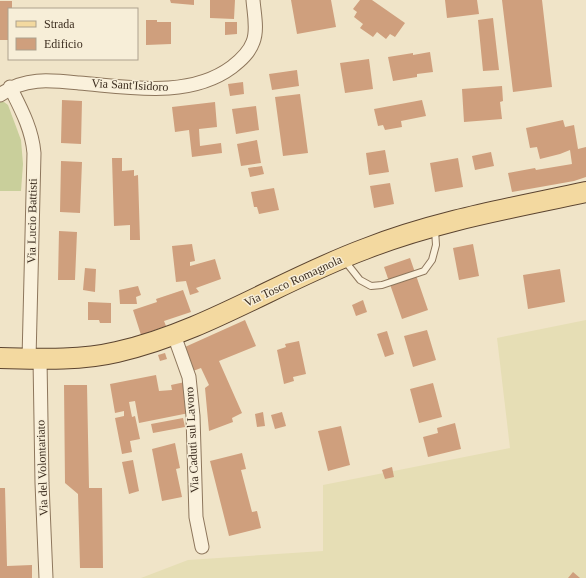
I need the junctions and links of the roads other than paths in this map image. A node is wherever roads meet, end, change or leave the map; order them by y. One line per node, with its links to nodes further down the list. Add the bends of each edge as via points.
1 (253, 0): 2 (street, Via Sant'Isidoro, via 254,42 237,63 213,78 166,89 35,81 22,83)
2 (5, 91): 8 (street, Via Lucio Battisti, via 22,112 31,135 34,153)
3 (586, 192): 4 (main road, Via Tosco Romagnola)
4 (435, 226): 5 (main road, Via Tosco Romagnola); 5 (lane, via 436,245 432,260 424,271 382,285 371,286 360,280)
5 (342, 258): 6 (main road, Via Tosco Romagnola)
6 (174, 335): 8 (main road, Via Tosco Romagnola, via 106,354); 9 (street, Via Caduti sul Lavoro, via 189,377 194,416 196,517)
7 (0, 358): 8 (main road, Via Tosco Romagnola)
8 (35, 359): 10 (street, Via del Volontariato)
9 (202, 547)
10 (46, 578)

